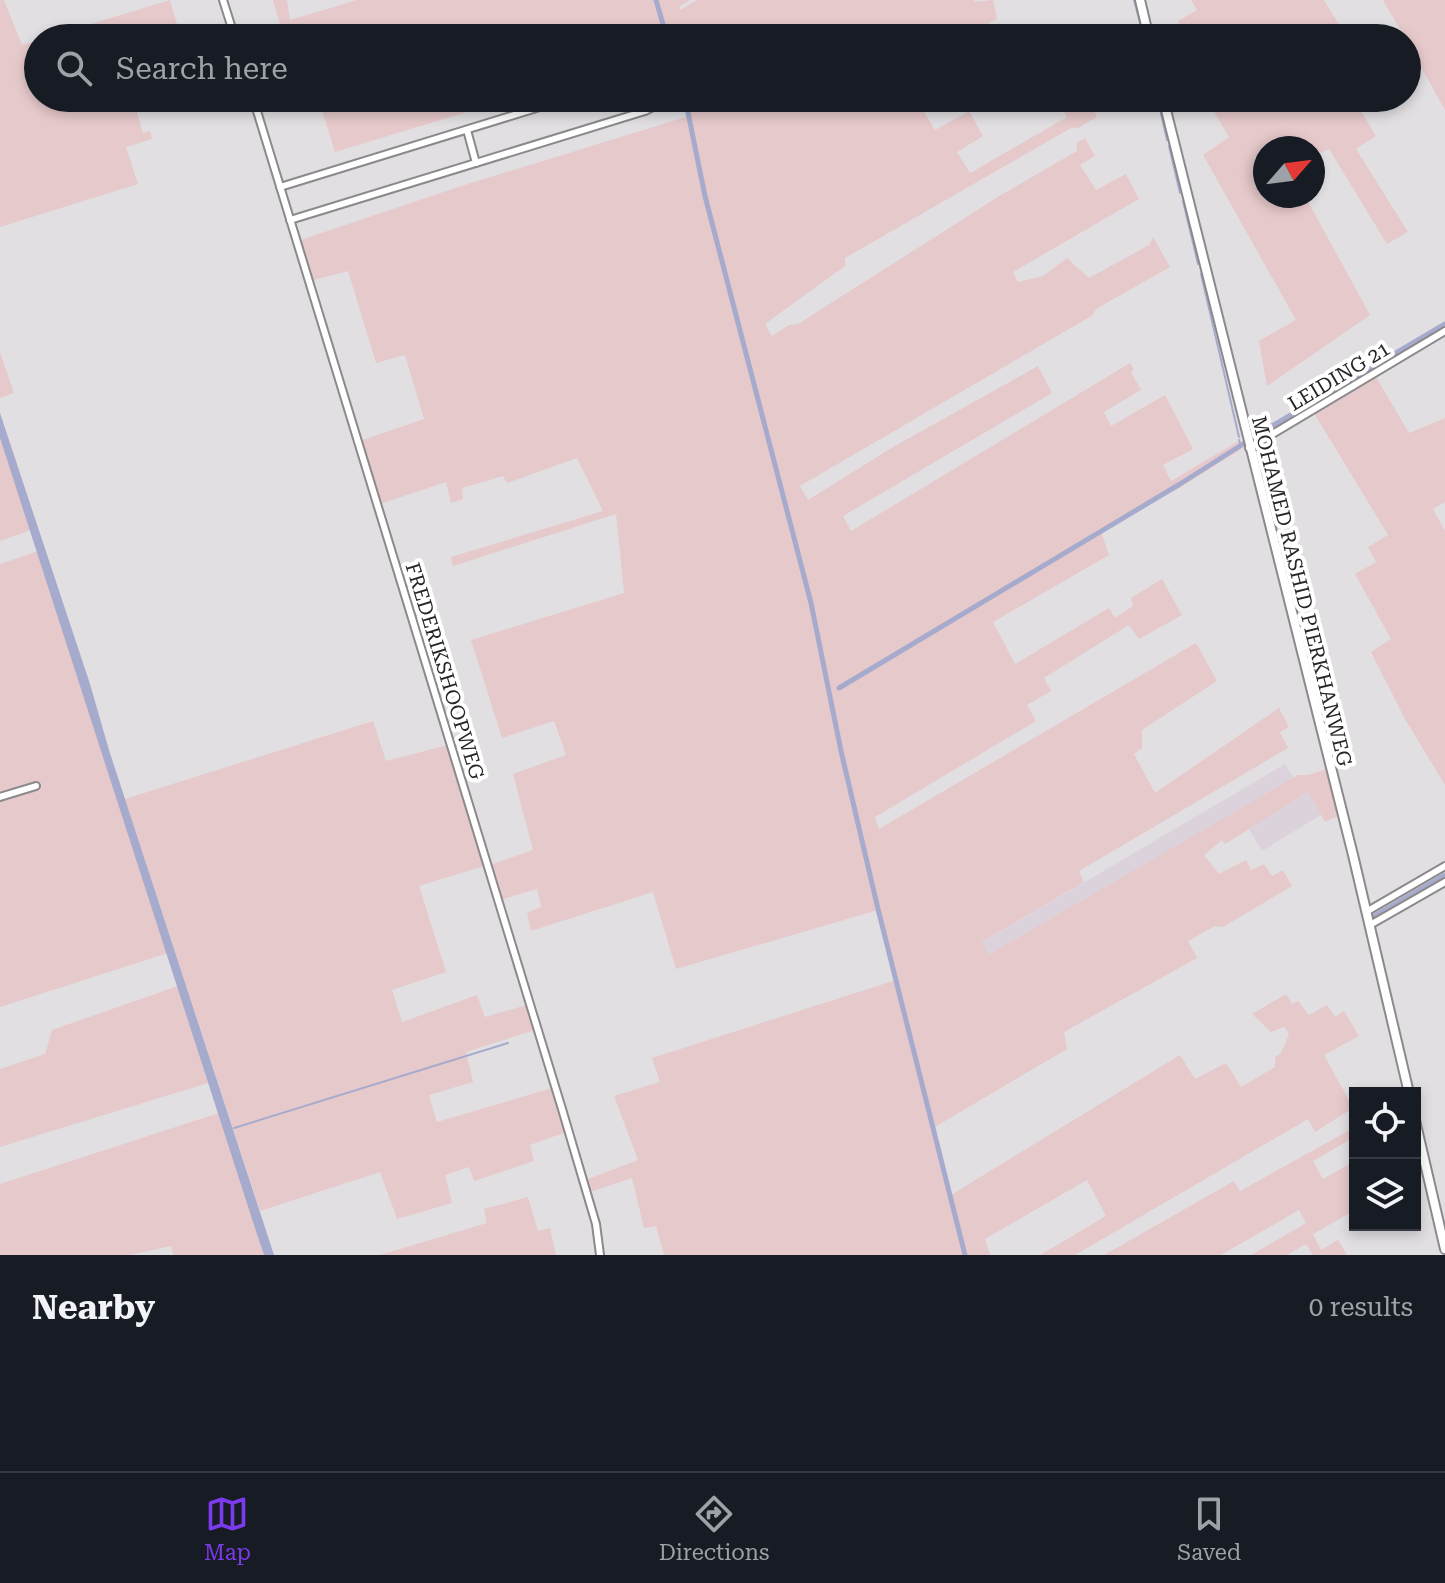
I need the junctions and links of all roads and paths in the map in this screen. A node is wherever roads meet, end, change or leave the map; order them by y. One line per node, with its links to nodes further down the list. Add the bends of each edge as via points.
1 (223, 0): 3 (street)
2 (1140, 0): 4 (street)
3 (231, 24)
4 (1146, 24)
5 (257, 112): 11 (street, FREDERIKSHOOPWEG)
6 (524, 112): 9 (street)
7 (642, 112): 10 (street)
8 (1166, 112): 14 (street, MOHAMED RASHID PIERKHANWEG)
9 (467, 130): 10 (street); 11 (street)
10 (476, 163): 12 (street)
11 (280, 187): 12 (street, FREDERIKSHOOPWEG)
12 (290, 220): 24 (street, FREDERIKSHOOPWEG, via 571,1138)
13 (1445, 331): 14 (street, LEIDING 21)
14 (1249, 448): 19 (street, MOHAMED RASHID PIERKHANWEG)
15 (36, 786): 16 (street)
16 (0, 797)
17 (1445, 866): 19 (street)
18 (1445, 882): 20 (street)
19 (1366, 912): 20 (street, MOHAMED RASHID PIERKHANWEG)
20 (1370, 925): 21 (street, MOHAMED RASHID PIERKHANWEG)
21 (1408, 1087)
22 (1421, 1146): 23 (street)
23 (1445, 1249)
24 (600, 1255)

